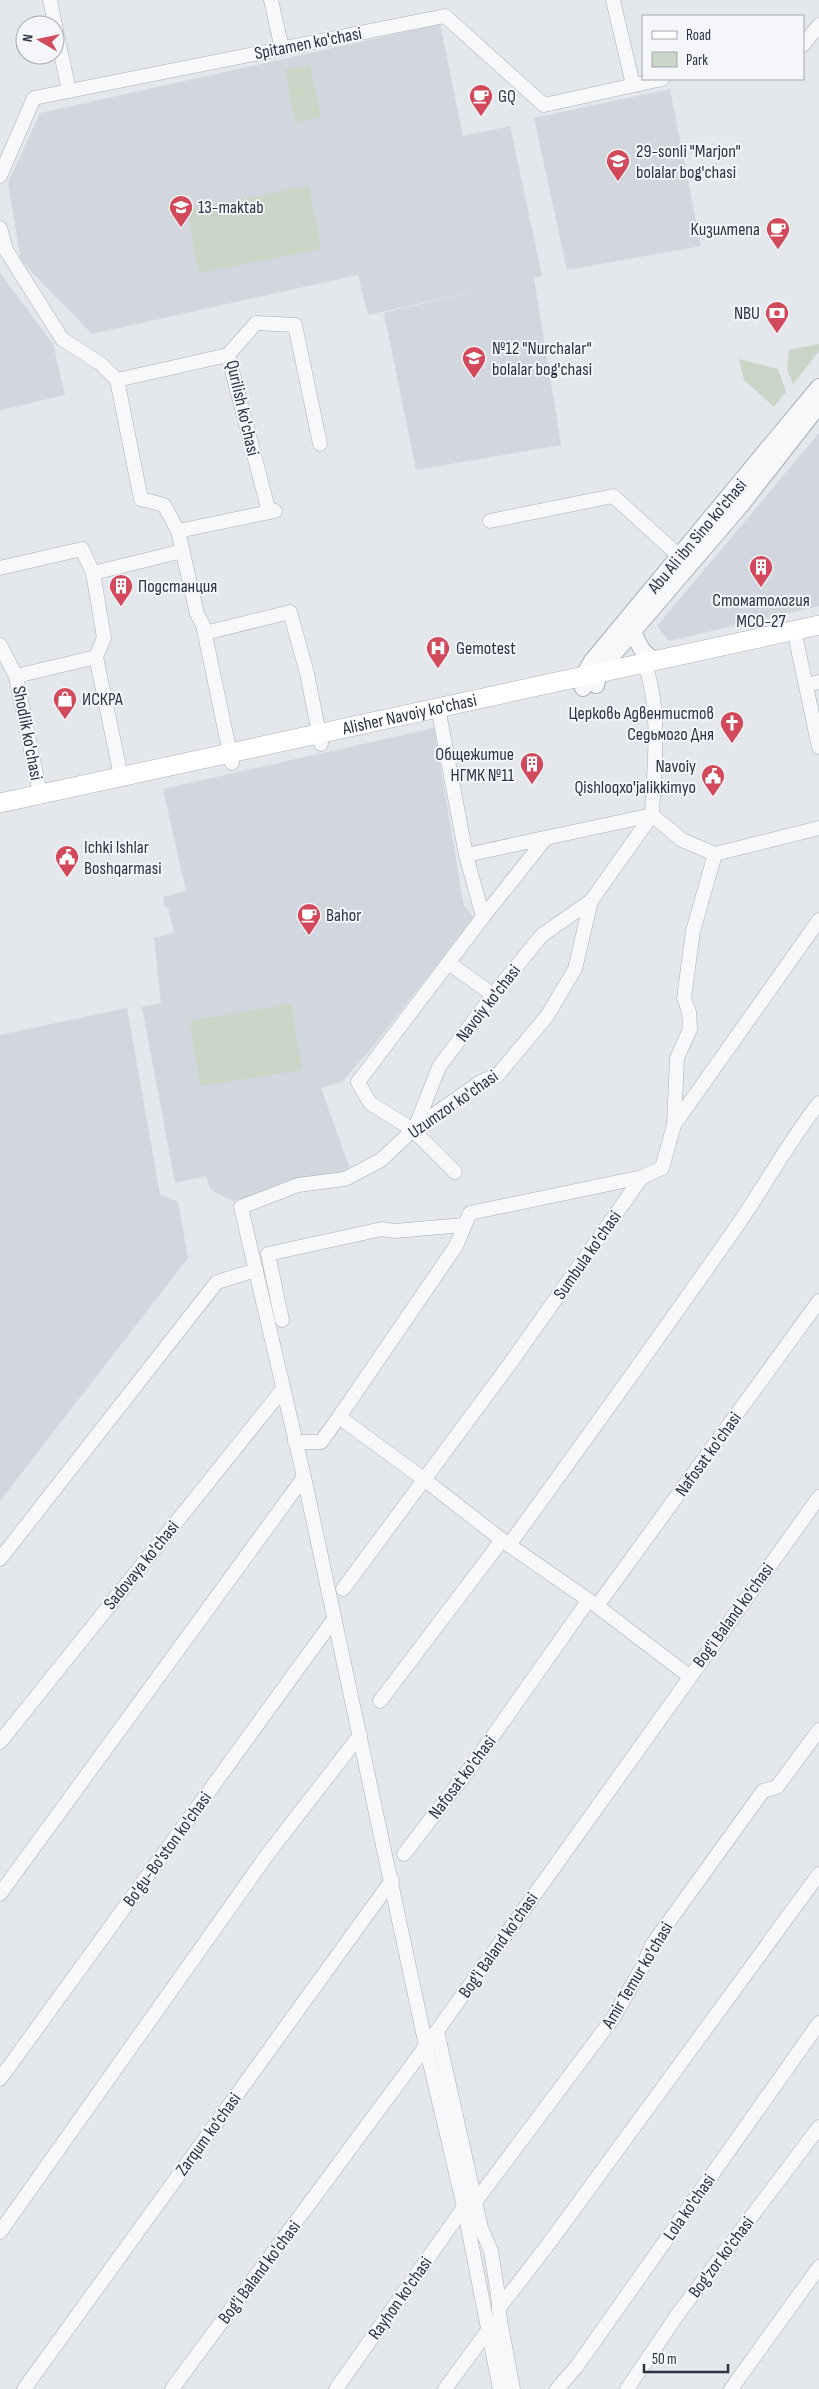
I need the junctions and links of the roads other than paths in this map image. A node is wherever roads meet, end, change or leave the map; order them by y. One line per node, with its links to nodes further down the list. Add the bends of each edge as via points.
1 (50, 0): 4 (street)
2 (271, 0): 7 (street)
3 (613, 0): 10 (street)
4 (53, 15)
5 (819, 25): 6 (street)
6 (804, 44)
7 (282, 48): 10 (street, Spitamen ko'chasi, via 445,16 544,105); 11 (street, Spitamen ko'chasi)
8 (63, 65): 11 (street)
9 (657, 80): 10 (street, Spitamen ko'chasi)
10 (633, 85)
11 (69, 91): 12 (street, Spitamen ko'chasi, via 34,98)
12 (0, 176)
13 (0, 228): 15 (street, via 6,250 62,339 101,364)
14 (228, 355): 15 (street); 18 (street, Qurilish ko'chasi, via 256,324 295,326); 20 (street, Qurilish ko'chasi, via 272,512)
15 (117, 380): 20 (street, via 141,499 164,505)
16 (819, 387): 22 (street, Abu Ali ibn Sino ko'chasi)
17 (819, 405): 22 (street, Abu Ali ibn Sino ko'chasi)
18 (320, 444)
19 (490, 521): 22 (street, via 613,496)
20 (178, 531): 21 (street)
21 (183, 551): 24 (street); 27 (street, via 197,614)
22 (685, 561): 26 (street, Abu Ali ibn Sino ko'chasi); 34 (street, Abu Ali ibn Sino ko'chasi, via 592,661)
23 (0, 568): 24 (street, via 82,549)
24 (93, 573): 31 (street, via 104,638)
25 (819, 625): 28 (main road, Alisher Navoiy ko'chasi)
26 (633, 632): 32 (street, via 641,650 649,658); 34 (street, Abu Ali ibn Sino ko'chasi)
27 (205, 633): 37 (street, via 290,612); 39 (street)
28 (796, 637): 29 (main road, Alisher Navoiy ko'chasi); 32 (main road, Alisher Navoiy ko'chasi); 35 (street)
29 (819, 638)
30 (0, 646): 33 (street, Shodlik ko'chasi)
31 (96, 657): 33 (street); 40 (street)
32 (649, 665): 34 (main road, Alisher Navoiy ko'chasi); 44 (street, via 655,743)
33 (16, 676): 41 (street, Shodlik ko'chasi)
34 (590, 680): 36 (main road, Alisher Navoiy ko'chasi); 37 (main road, Alisher Navoiy ko'chasi)
35 (813, 684): 38 (street)
36 (440, 718): 37 (main road, Alisher Navoiy ko'chasi); 48 (street)
37 (320, 738): 39 (main road, Alisher Navoiy ko'chasi)
38 (819, 747)
39 (231, 758): 40 (main road, Alisher Navoiy ko'chasi); 43 (main road, Alisher Navoiy ko'chasi)
40 (121, 776): 41 (main road, Alisher Navoiy ko'chasi)
41 (40, 794): 42 (main road, Alisher Navoiy ko'chasi)
42 (0, 803)
43 (0, 814)
44 (652, 815): 46 (street); 47 (street, via 682,840); 49 (street, Uzumzor ko'chasi)
45 (819, 828): 47 (street)
46 (546, 838): 48 (street); 50 (street)
47 (715, 854): 55 (street, via 693,931 684,998 690,1029 676,1058)
48 (466, 855): 50 (street)
49 (591, 901): 53 (street, Navoiy ko'chasi, via 542,935); 56 (street, Uzumzor ko'chasi, via 576,969 547,1016 497,1076 482,1081)
50 (483, 917): 52 (street)
51 (819, 920): 55 (street, Sumbula ko'chasi)
52 (449, 963): 53 (street); 56 (street, via 358,1082 370,1103)
53 (494, 995): 56 (street, Navoiy ko'chasi, via 439,1067)
54 (819, 1103): 69 (street, via 802,1124 762,1191 616,1398)
55 (674, 1125): 58 (street, Sumbula ko'chasi, via 662,1168)
56 (414, 1129): 57 (street); 60 (street, Uzumzor ko'chasi, via 381,1160 345,1179 298,1185 241,1207)
57 (455, 1172)
58 (642, 1177): 59 (street, via 470,1213); 67 (street, Sumbula ko'chasi)
59 (464, 1225): 62 (street, via 394,1231 382,1229 268,1254); 64 (street, via 456,1246)
60 (256, 1270): 63 (street); 70 (street, via 216,1282)
61 (819, 1301): 72 (street, Nafosat ko'chasi)
62 (282, 1320)
63 (283, 1388): 65 (street); 78 (street, Sadovaya ko'chasi)
64 (339, 1417): 65 (street, via 321,1442); 67 (street)
65 (295, 1442): 66 (street)
66 (304, 1478): 73 (street); 82 (street)
67 (425, 1480): 69 (street); 71 (street, Sumbula ko'chasi)
68 (819, 1497): 74 (street, Bog'i Baland ko'chasi)
69 (505, 1542): 72 (street); 75 (street)
70 (0, 1559)
71 (343, 1589)
72 (592, 1604): 74 (street); 79 (street, Nafosat ko'chasi)
73 (334, 1619): 77 (street); 86 (street, Bo'gu-Bo'ston ko'chasi)
74 (689, 1676): 84 (street, Bog'i Baland ko'chasi)
75 (380, 1701)
76 (819, 1730): 88 (street, Amir Temur ko'chasi, via 777,1787 763,1790 652,1945 613,2018)
77 (360, 1735): 81 (street); 89 (street, via 267,1855)
78 (0, 1742)
79 (404, 1854)
80 (819, 1874): 91 (street)
81 (392, 1880): 85 (street); 93 (street, Zarqum ko'chasi)
82 (0, 1894)
83 (819, 2023): 99 (street, Lola ko'chasi, via 577,2366)
84 (437, 2031): 85 (street, Bog'i Baland ko'chasi); 88 (street)
85 (426, 2046): 88 (street); 94 (street, Bog'i Baland ko'chasi)
86 (0, 2079)
87 (819, 2127): 100 (street, Bog'zor ko'chasi, via 678,2314)
88 (470, 2205): 91 (street, via 491,2251); 92 (street); 95 (street, Rayhon ko'chasi)
89 (0, 2232)
90 (819, 2267): 101 (street)
91 (499, 2308): 98 (street)
92 (489, 2330): 96 (street); 97 (street)
93 (24, 2389)
94 (172, 2389)
95 (336, 2389)
96 (445, 2389)
97 (500, 2389)
98 (513, 2389)
99 (557, 2389)
100 (627, 2389)
101 (731, 2389)

